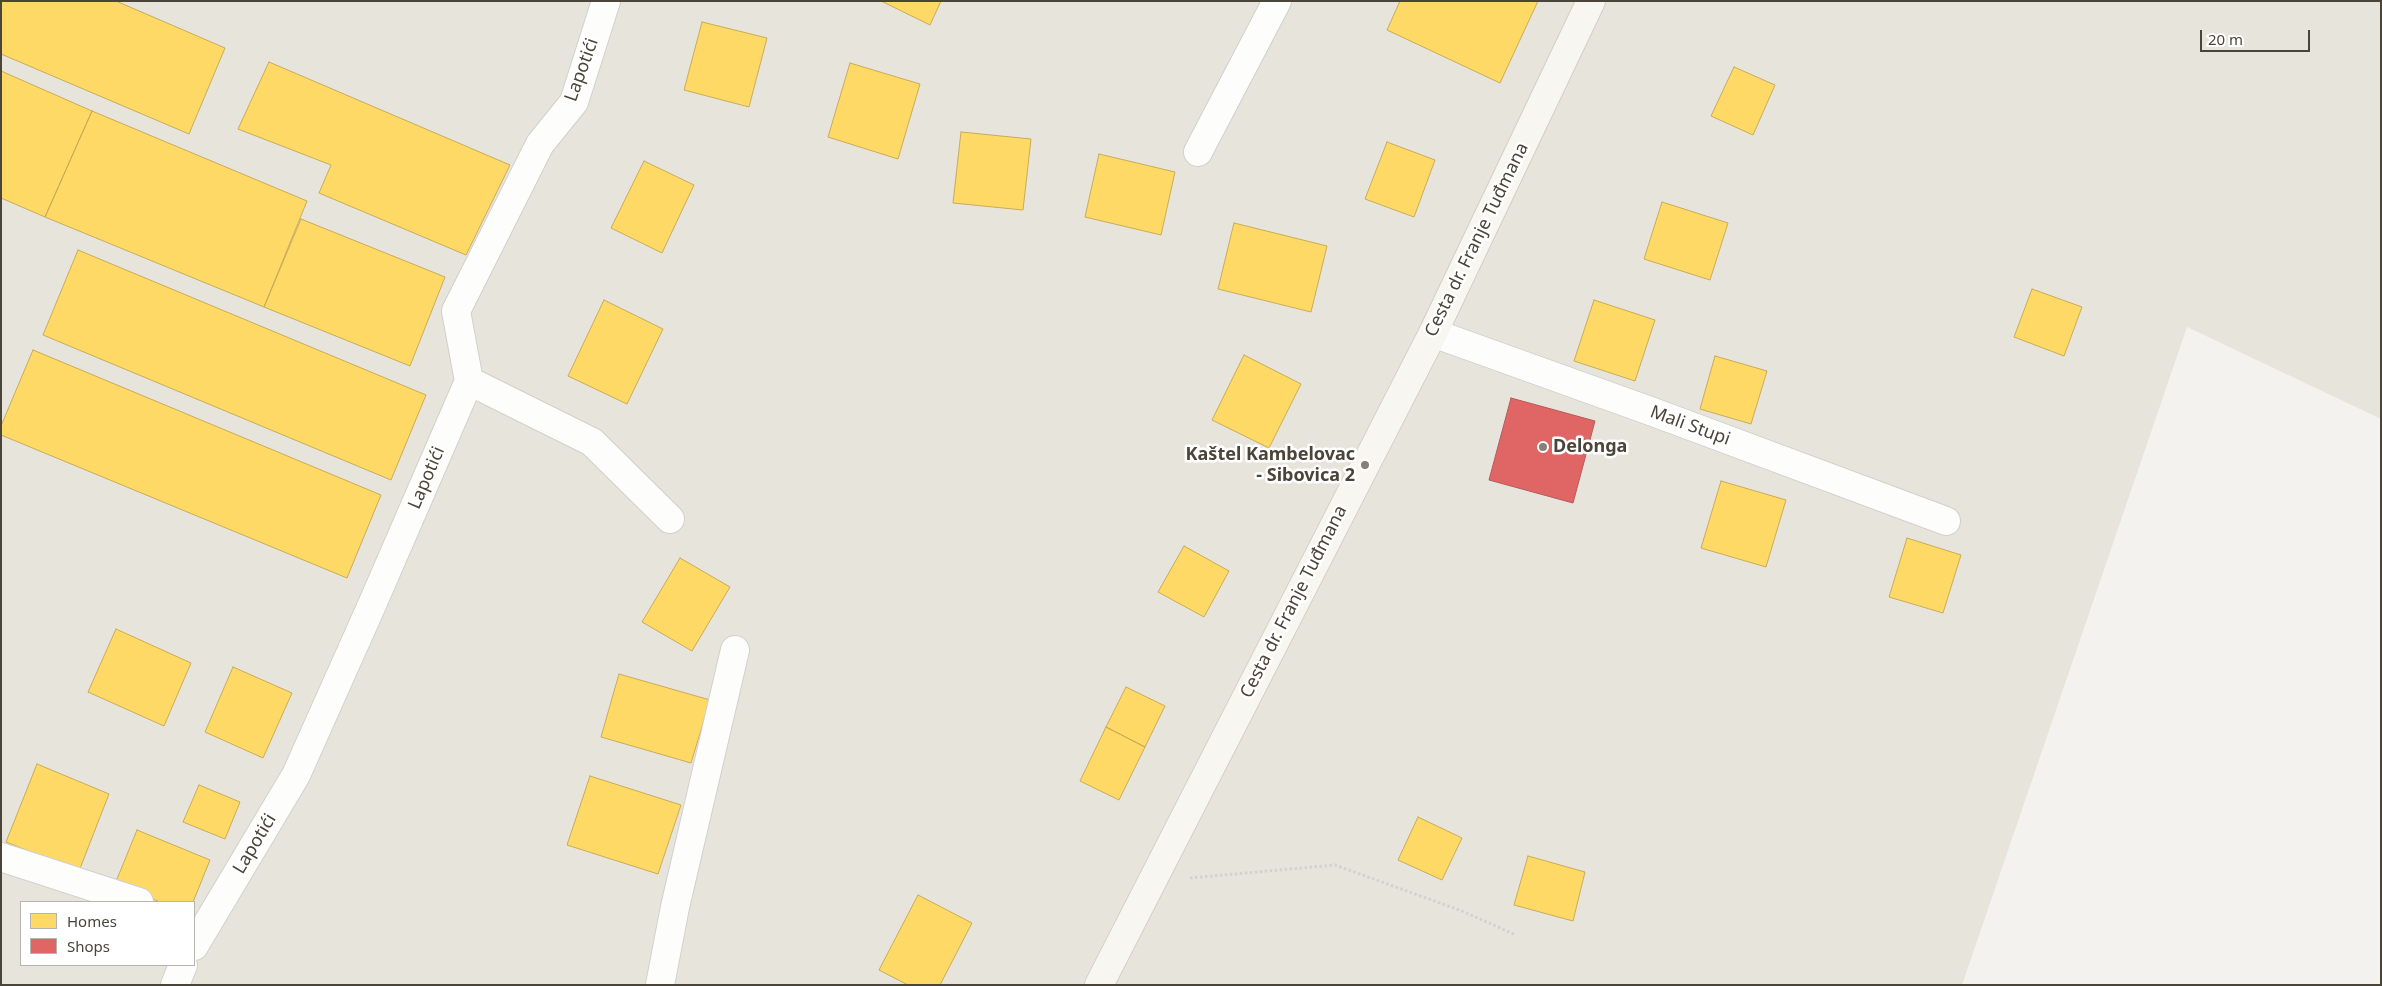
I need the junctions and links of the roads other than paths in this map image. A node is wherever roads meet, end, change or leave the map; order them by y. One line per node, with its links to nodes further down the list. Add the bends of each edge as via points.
1 (606, 1): 6 (street, Lapotići, via 574,102 540,144 456,311)
2 (1277, 1): 4 (street)
3 (1591, 1): 5 (main road, Cesta dr. Franje Tuđmana)
4 (1198, 152)
5 (1432, 333): 8 (street, Mali Stupi); 16 (main road, Cesta dr. Franje Tuđmana)
6 (469, 381): 7 (street, via 592,442); 12 (street, Lapotići, via 296,775)
7 (670, 518)
8 (1946, 521)
9 (735, 650): 15 (street)
10 (1, 857): 11 (street)
11 (136, 901)
12 (198, 930)
13 (184, 966): 14 (street)
14 (174, 985)
15 (660, 985)
16 (1099, 985)

